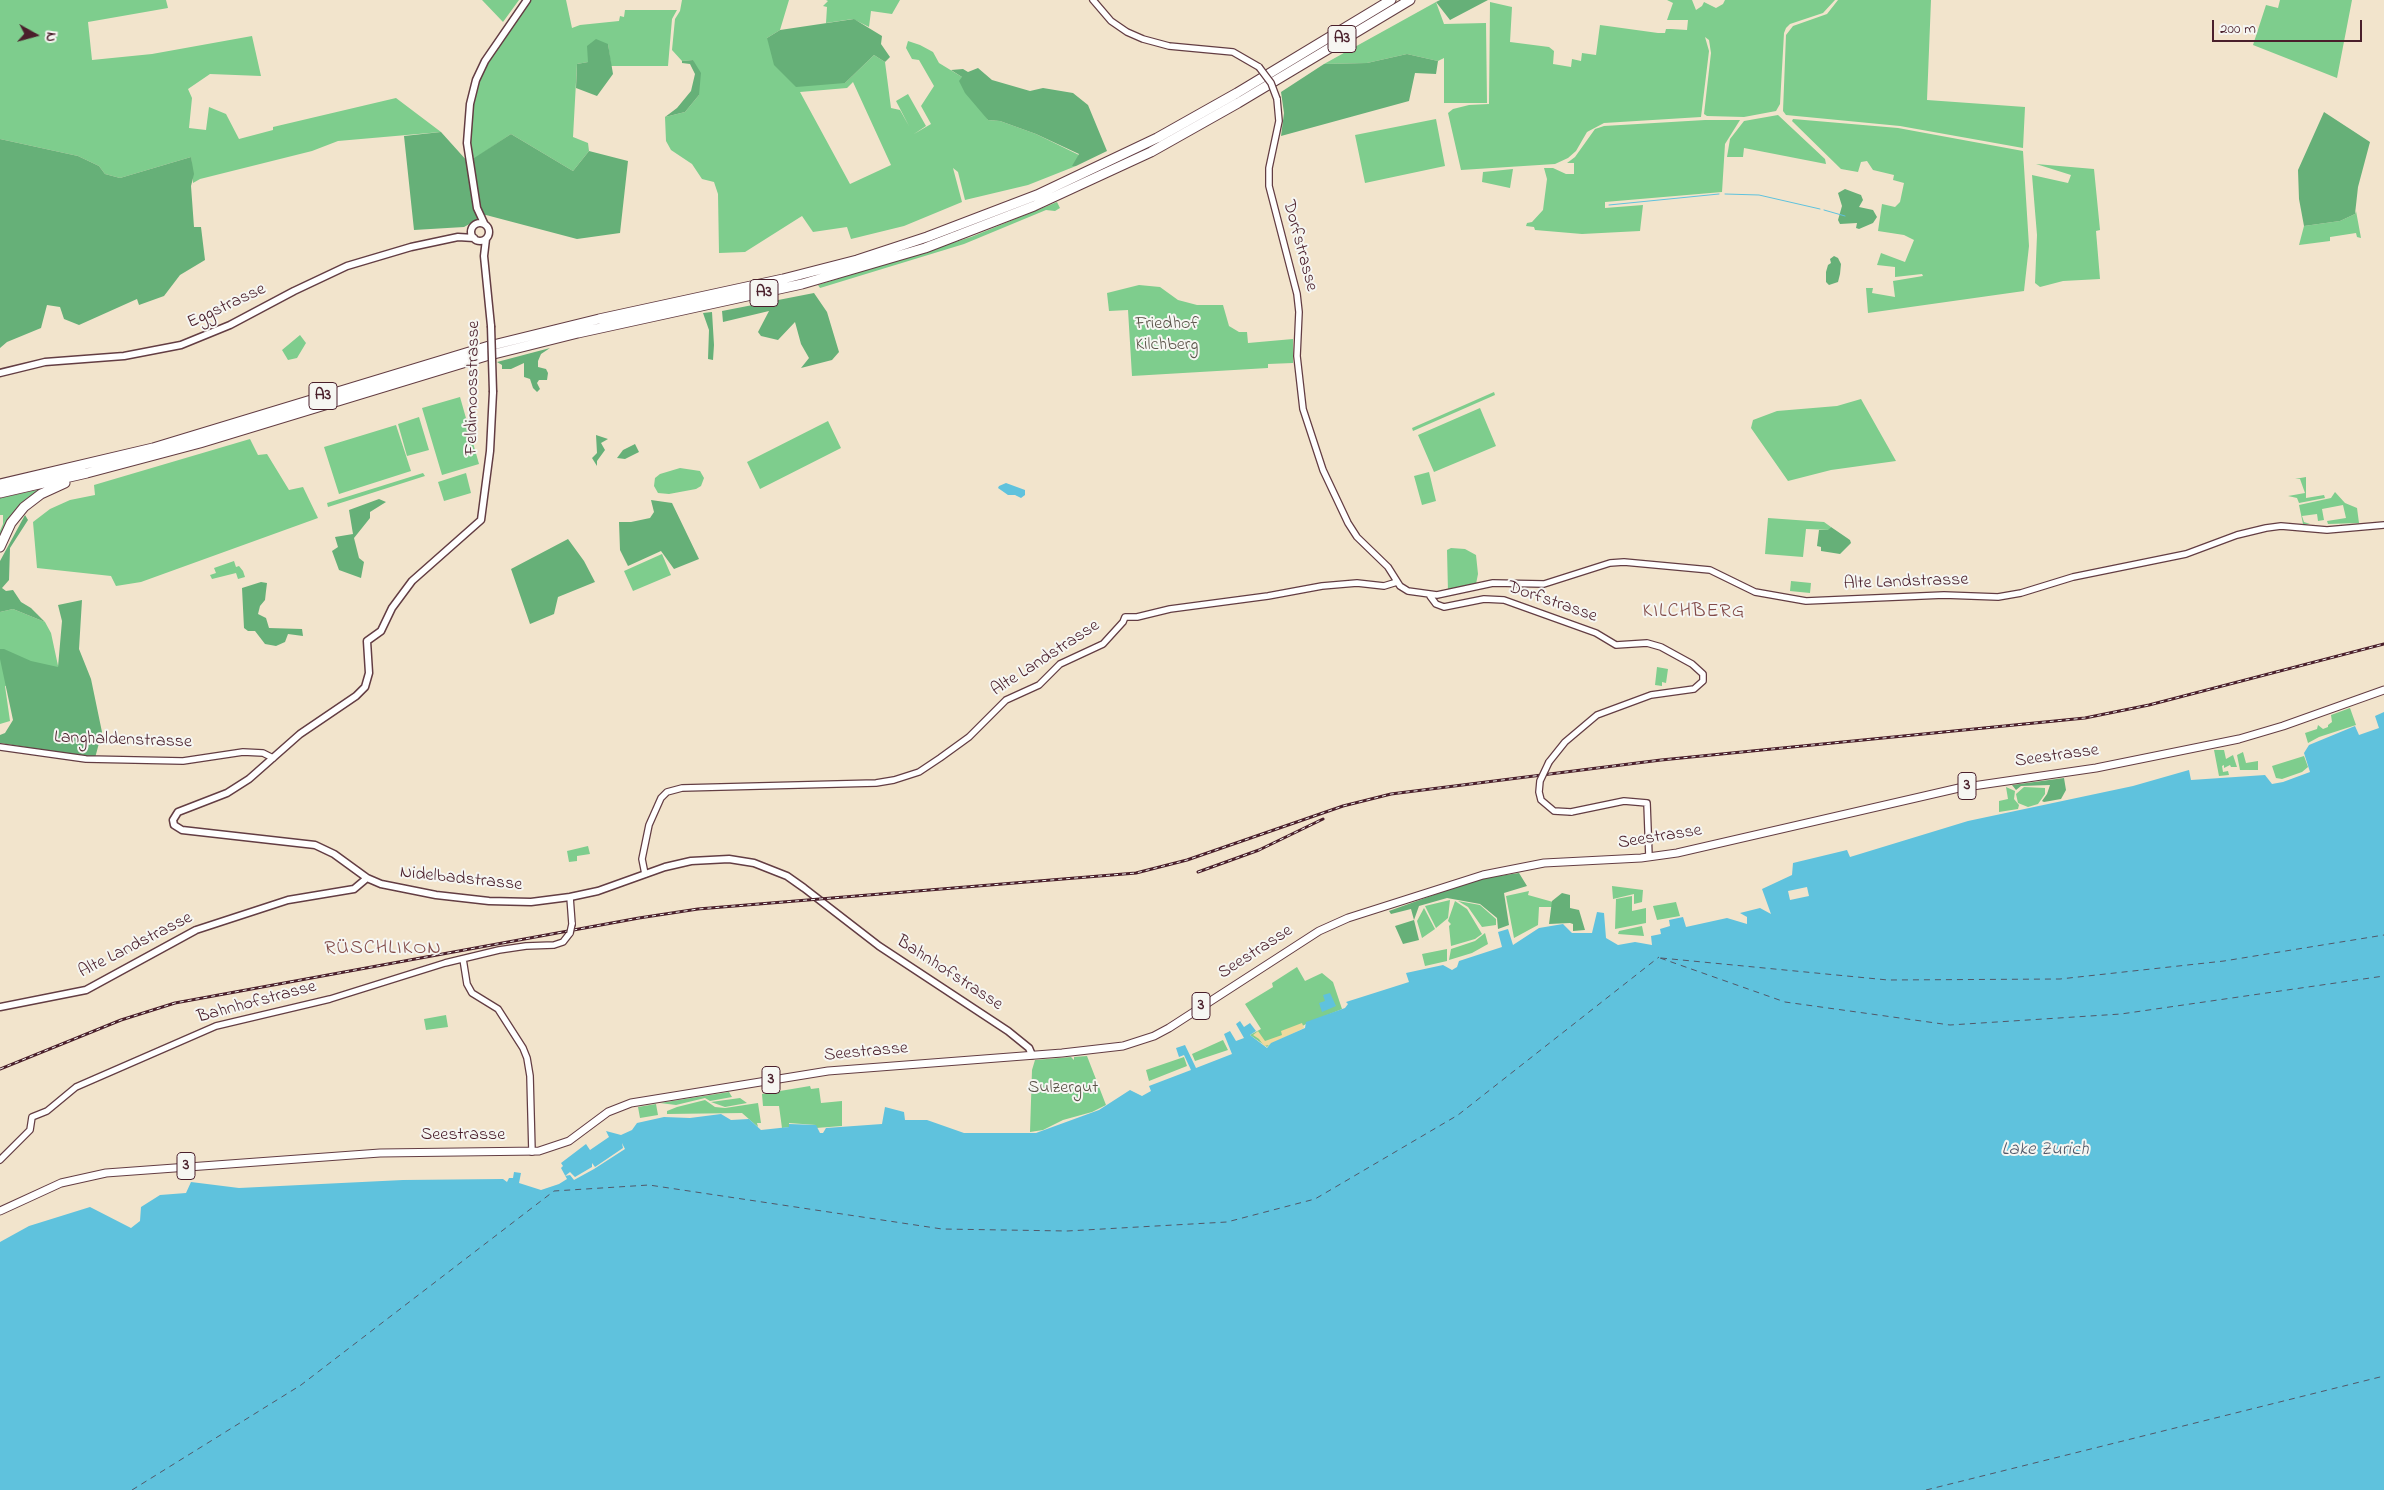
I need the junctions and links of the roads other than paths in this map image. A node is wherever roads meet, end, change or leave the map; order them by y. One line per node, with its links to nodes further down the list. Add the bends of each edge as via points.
1 (527, 0): 5 (main road, via 485,61 470,104 467,143)
2 (1093, 0): 18 (street, Dorfstrasse, bridge, via 1111,21 1127,32 1169,46 1233,52 1259,67 1271,83 1277,99 1279,121 1269,168 1269,186 1297,294 1297,356 1303,409 1323,470 1348,523 1357,537 1388,567)
3 (1391, 0): 14 (highway, A3, via 1157,138 1037,195 934,235 783,279 482,348 153,448)
4 (1410, 0): 13 (highway, A3, via 1164,145 1058,196 954,238 802,284 467,361 200,443)
5 (477, 208): 6 (main road); 7 (main road, Feldimoosstrasse)
6 (484, 223): 7 (main road, Eggstrasse); 10 (main road, Feldimoosstrasse, via 489,230)
7 (474, 227): 8 (main road, Eggstrasse); 9 (main road, Feldimoosstrasse)
8 (458, 237): 9 (main road, Eggstrasse); 12 (main road, Eggstrasse, via 382,254 347,266 230,325 181,345 124,356 45,362)
9 (476, 239): 10 (main road, Eggstrasse); 11 (main road, Feldimoosstrasse)
10 (486, 239): 11 (main road, Feldimoosstrasse)
11 (484, 256): 20 (main road, Feldimoosstrasse, bridge, via 493,392 490,451 481,520 412,581 392,608 381,631)
12 (0, 373)
13 (87, 473): 15 (highway, A3); 17 (highway, via 27,504 15,518)
14 (0, 484)
15 (0, 493)
16 (2384, 525): 19 (street, Alte Landstrasse, via 2327,530 2266,528 2186,554 2073,577 1998,597 1944,595 1806,601 1755,592 1710,570 1624,562 1610,563 1544,584 1493,583)
17 (0, 547)
18 (1397, 582): 19 (street, Dorfstrasse, via 1408,591); 25 (street, Alte Landstrasse, via 1384,586 1357,583 1322,586 1125,617 1103,644 1060,664 1039,685 1006,700 969,737 919,772 894,780 866,784 682,788 664,794 646,835 642,863)
19 (1430, 596): 24 (street, Dorfstrasse, bridge, via 1436,604 1444,607 1484,599 1504,600 1596,633 1616,645 1661,647 1703,674 1703,681 1694,688 1645,696 1597,715 1565,742 1549,762 1540,782 1540,798 1554,812 1571,812 1624,801 1647,803)
20 (369, 640): 23 (main road, Nidelbadstrasse, via 366,646 368,679 360,693 300,734)
21 (2384, 690): 24 (main road, Seestrasse / 3, via 2239,739 2096,768 1959,788)
22 (0, 747): 23 (street, Langhaldenstrasse, via 86,759 183,761 244,752 263,753)
23 (273, 758): 26 (main road, Nidelbadstrasse, via 227,793 178,812 174,825 182,830 315,845)
24 (1649, 858): 31 (main road, Seestrasse / 3, via 1530,865 1456,883 1318,931 1154,1036 1123,1046)
25 (645, 874): 27 (main road, Nidelbadstrasse); 28 (main road, Nidelbadstrasse, via 699,860 728,859 754,863 787,876)
26 (368, 878): 27 (main road, Nidelbadstrasse, via 392,888 482,900 531,902); 30 (main road, Alte Landstrasse, via 354,889 288,900 196,930 86,990)
27 (570, 898): 29 (street, Bahnhofstrasse, bridge, via 572,924 563,942 499,950)
28 (847, 922): 31 (main road, Bahnhofstrasse, via 1008,1031 1026,1045)
29 (463, 960): 32 (street, via 472,993 498,1009 527,1058); 33 (street, Bahnhofstrasse, via 216,1026 102,1074 76,1086 43,1114 32,1117 30,1130)
30 (0, 1007)
31 (1032, 1055): 32 (main road, Seestrasse / 3, via 828,1072 631,1103 608,1112 559,1146)
32 (532, 1152): 34 (main road, Seestrasse / 3, via 380,1152 114,1171 61,1184)
33 (0, 1160)
34 (0, 1210)

